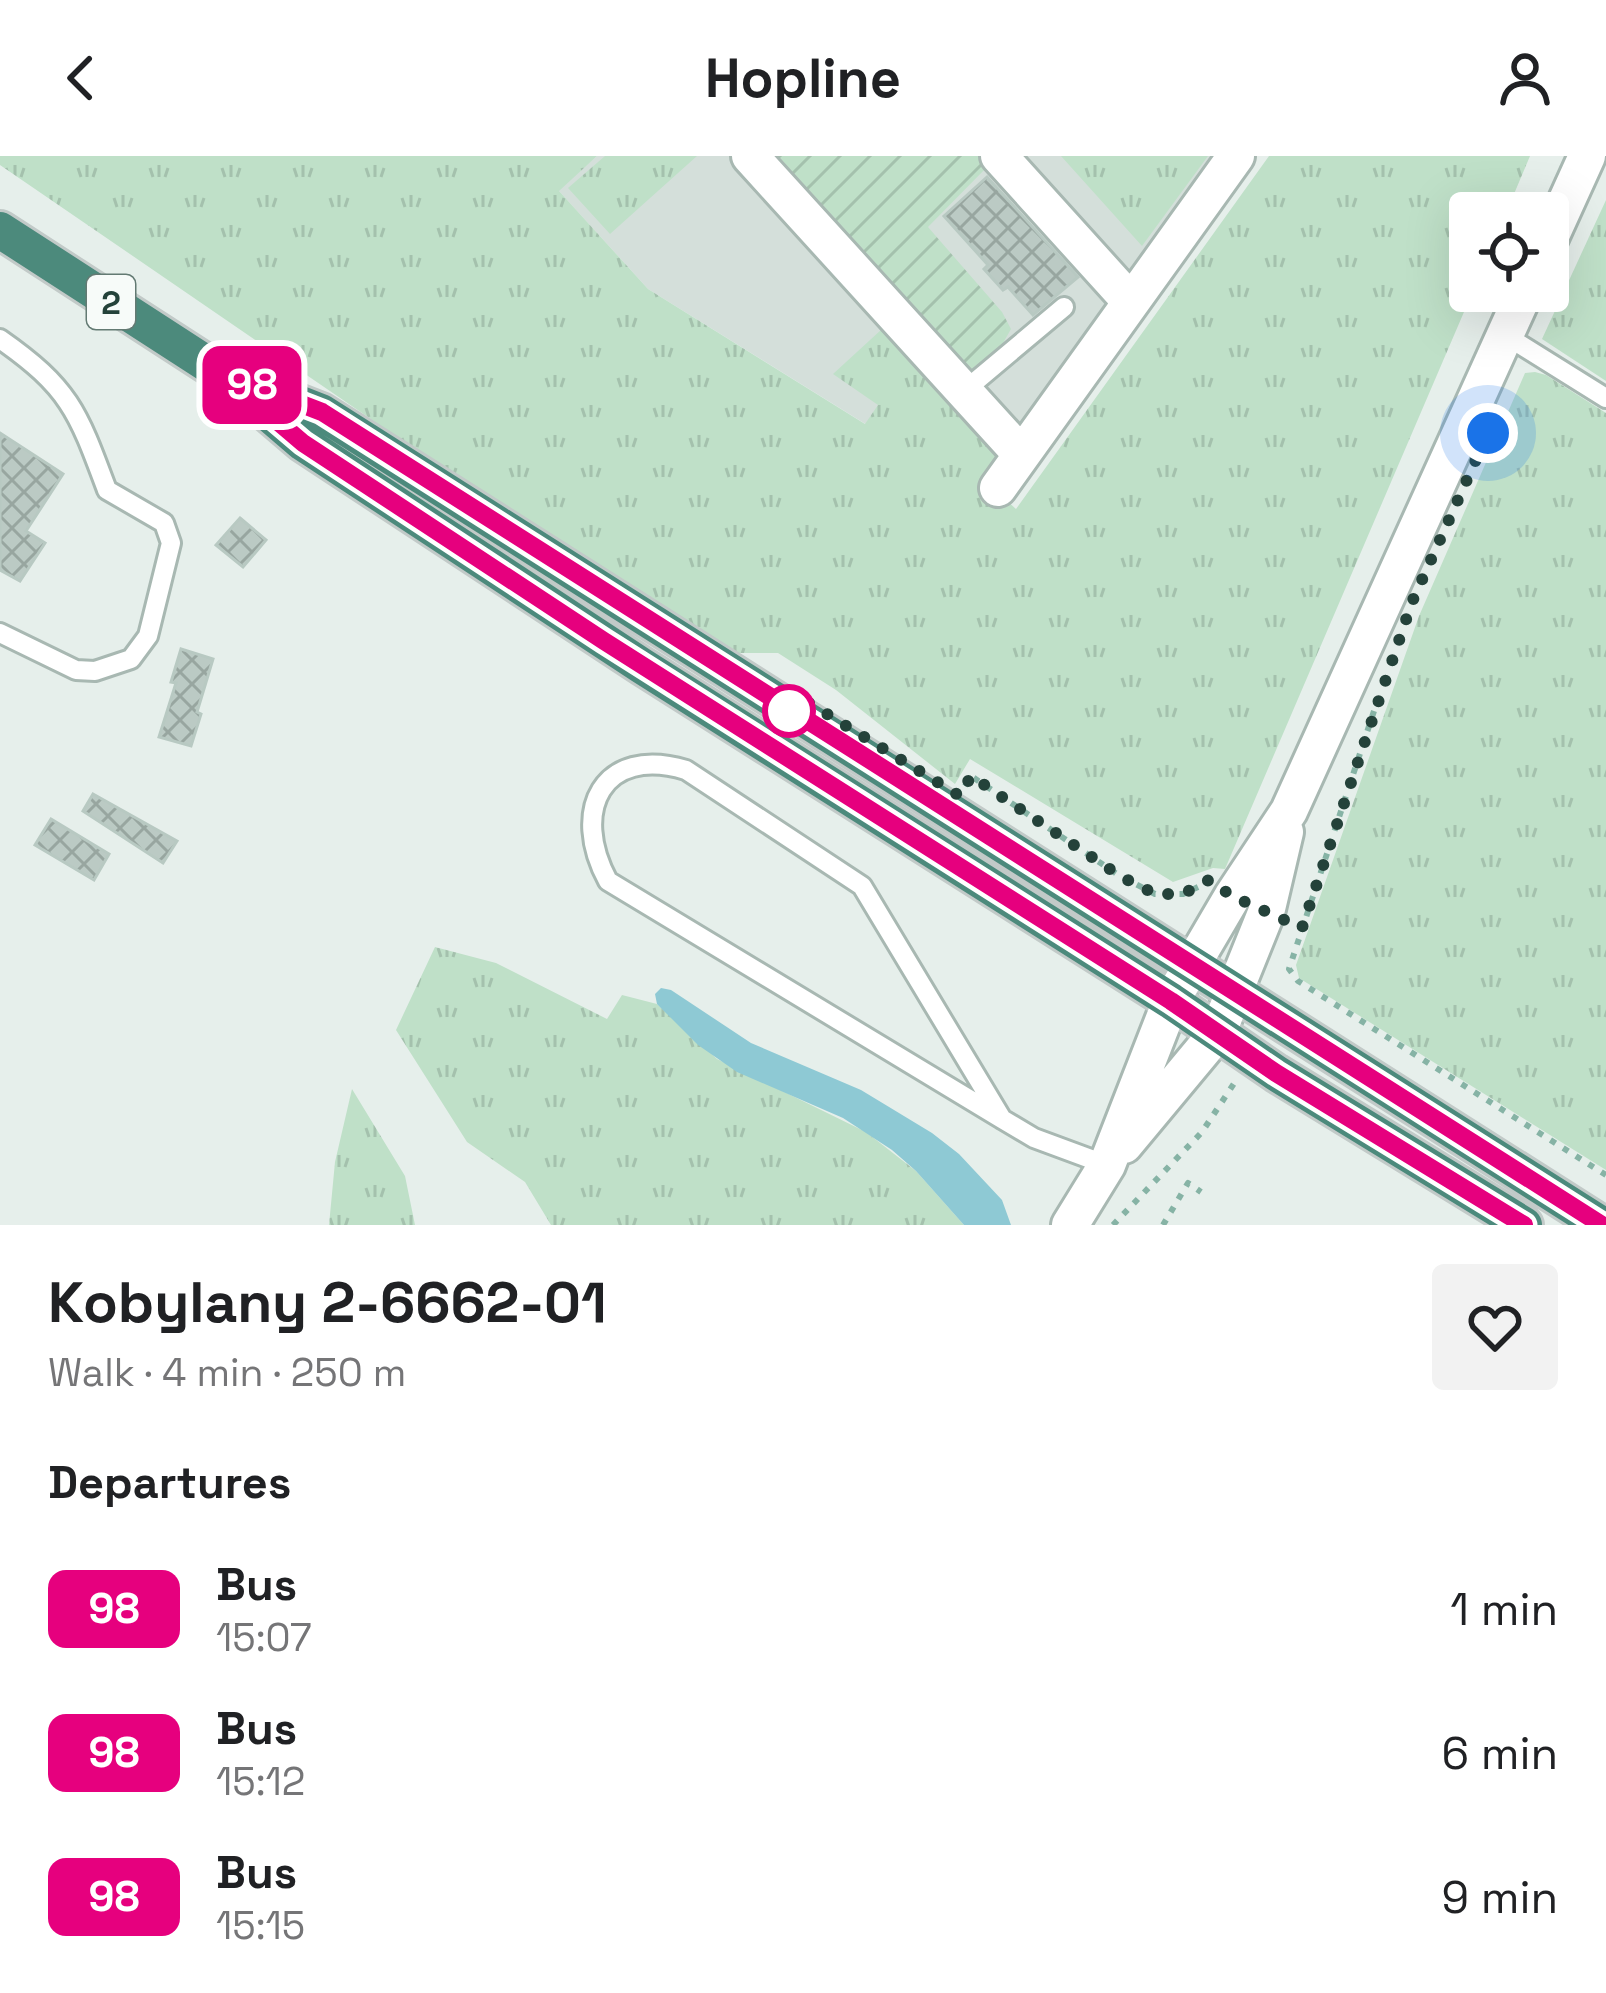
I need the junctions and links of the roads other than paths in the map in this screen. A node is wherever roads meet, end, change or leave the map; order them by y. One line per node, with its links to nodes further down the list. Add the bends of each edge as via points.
1 (750, 156): 13 (street)
2 (1000, 156): 7 (street)
3 (1236, 156): 7 (street)
4 (1587, 156): 5 (street)
5 (1569, 196)
6 (0, 230): 12 (highway, 2)
7 (1131, 302): 15 (street)
8 (1064, 307): 13 (lane)
9 (1515, 312): 10 (street)
10 (1505, 335): 14 (lane); 18 (street)
11 (0, 339): 17 (lane, via 66,395 106,490 164,523 171,543 148,636 131,658 76,670)
12 (221, 373): 19 (highway, 2, via 322,412); 21 (highway, 2, via 303,443)
13 (964, 391): 15 (street)
14 (1606, 398)
15 (1021, 454): 16 (street)
16 (998, 488)
17 (0, 633)
18 (1289, 811): 19 (street); 20 (street, via 1266,913)
19 (1191, 965): 20 (highway, 2); 21 (street)
20 (1236, 994): 22 (street); 27 (highway, 2)
21 (1171, 1001): 22 (highway, 2); 24 (street)
22 (1218, 1032): 24 (street); 26 (highway, 2)
23 (1002, 1119): 23 (lane, via 862,886 686,770 655,761 610,778 590,825 608,881); 24 (lane)
24 (1107, 1165): 25 (street)
25 (1070, 1225)
26 (1524, 1225)
27 (1602, 1225)

